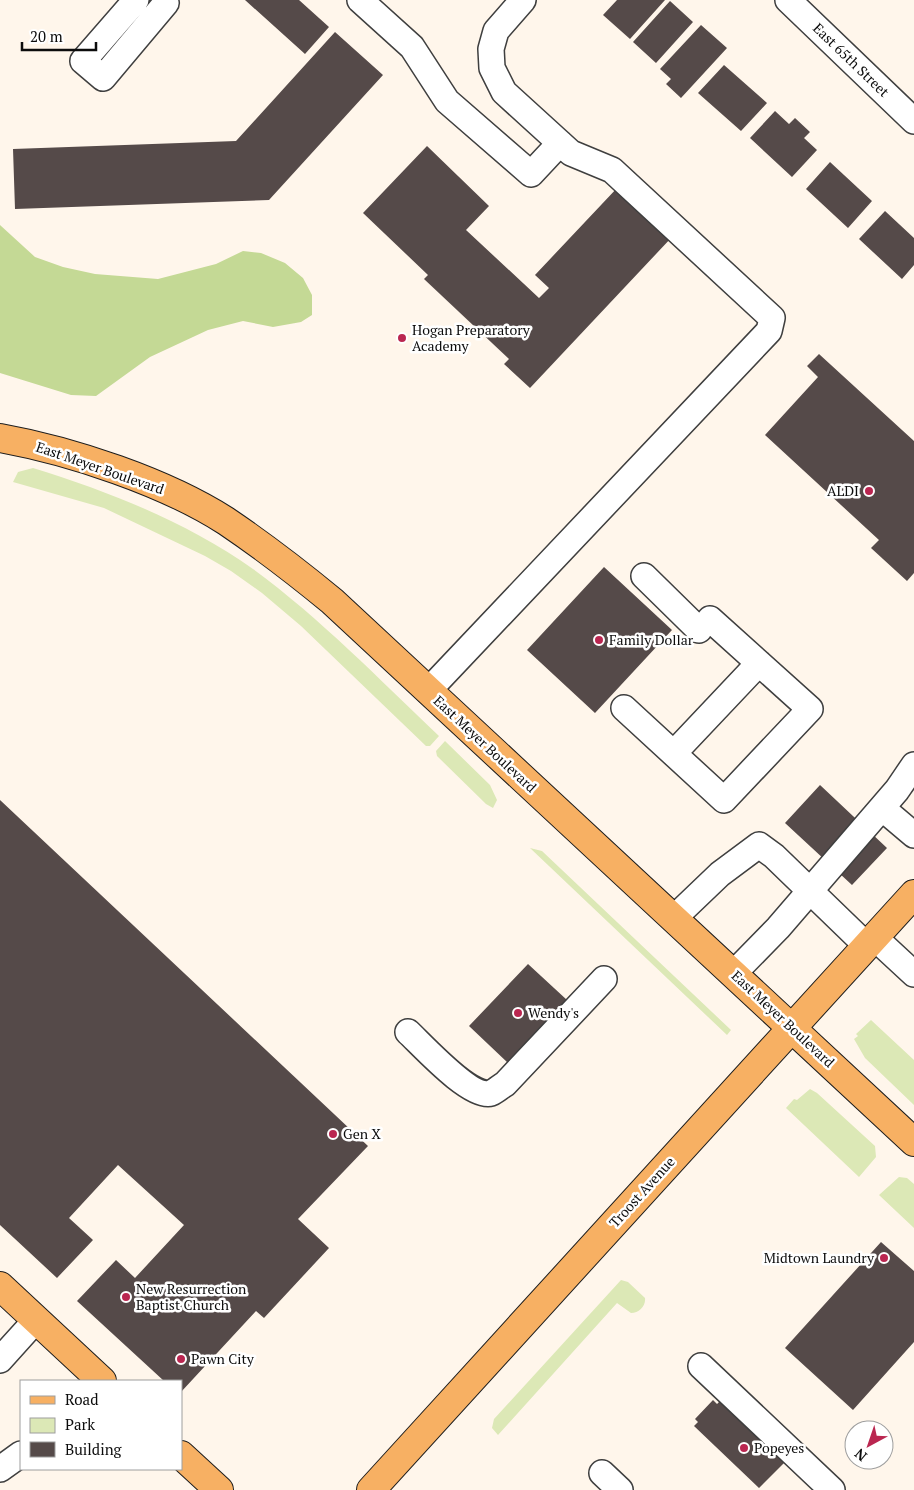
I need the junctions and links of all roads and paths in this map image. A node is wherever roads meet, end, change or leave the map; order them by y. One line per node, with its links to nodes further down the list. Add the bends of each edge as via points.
1 (136, 0): 2 (street, via 83,61 103,78 166,4)
2 (165, 0)
3 (360, 0): 7 (street, via 412,47 447,101 531,174)
4 (523, 0): 7 (street, via 496,31 491,49 492,68 504,92)
5 (788, 0): 6 (street, East 65th Street)
6 (914, 121)
7 (560, 143): 11 (street, via 571,153 612,170 772,318 769,331)
8 (0, 438): 11 (main road, East Meyer Boulevard, via 89,461 163,488 225,520 332,601)
9 (644, 576): 10 (street)
10 (759, 664): 13 (street); 13 (street, via 810,709 724,800)
11 (428, 691): 19 (main road, East Meyer Boulevard)
12 (624, 708): 13 (street)
13 (674, 753)
14 (914, 765): 15 (street)
15 (882, 808): 16 (street); 17 (street)
16 (914, 835)
17 (810, 891): 19 (street, via 759,846 720,874); 20 (street); 21 (street)
18 (914, 894): 20 (main road, Troost Avenue)
19 (674, 918): 21 (main road, East Meyer Boulevard)
20 (870, 942): 22 (street); 24 (main road, Troost Avenue)
21 (734, 973): 24 (main road, East Meyer Boulevard)
22 (914, 974)
23 (604, 979): 25 (street, via 505,1084 491,1093 478,1092 464,1083)
24 (792, 1027): 26 (main road, East Meyer Boulevard); 37 (main road, Troost Avenue)
25 (408, 1032)
26 (914, 1142)
27 (0, 1286): 28 (main road)
28 (36, 1320): 29 (street); 31 (main road)
29 (0, 1360)
30 (701, 1366): 39 (street)
31 (96, 1379)
32 (20, 1455): 34 (street)
33 (182, 1456): 36 (main road)
34 (0, 1469)
35 (602, 1473): 38 (street)
36 (219, 1490)
37 (371, 1490)
38 (620, 1490)
39 (832, 1490)

